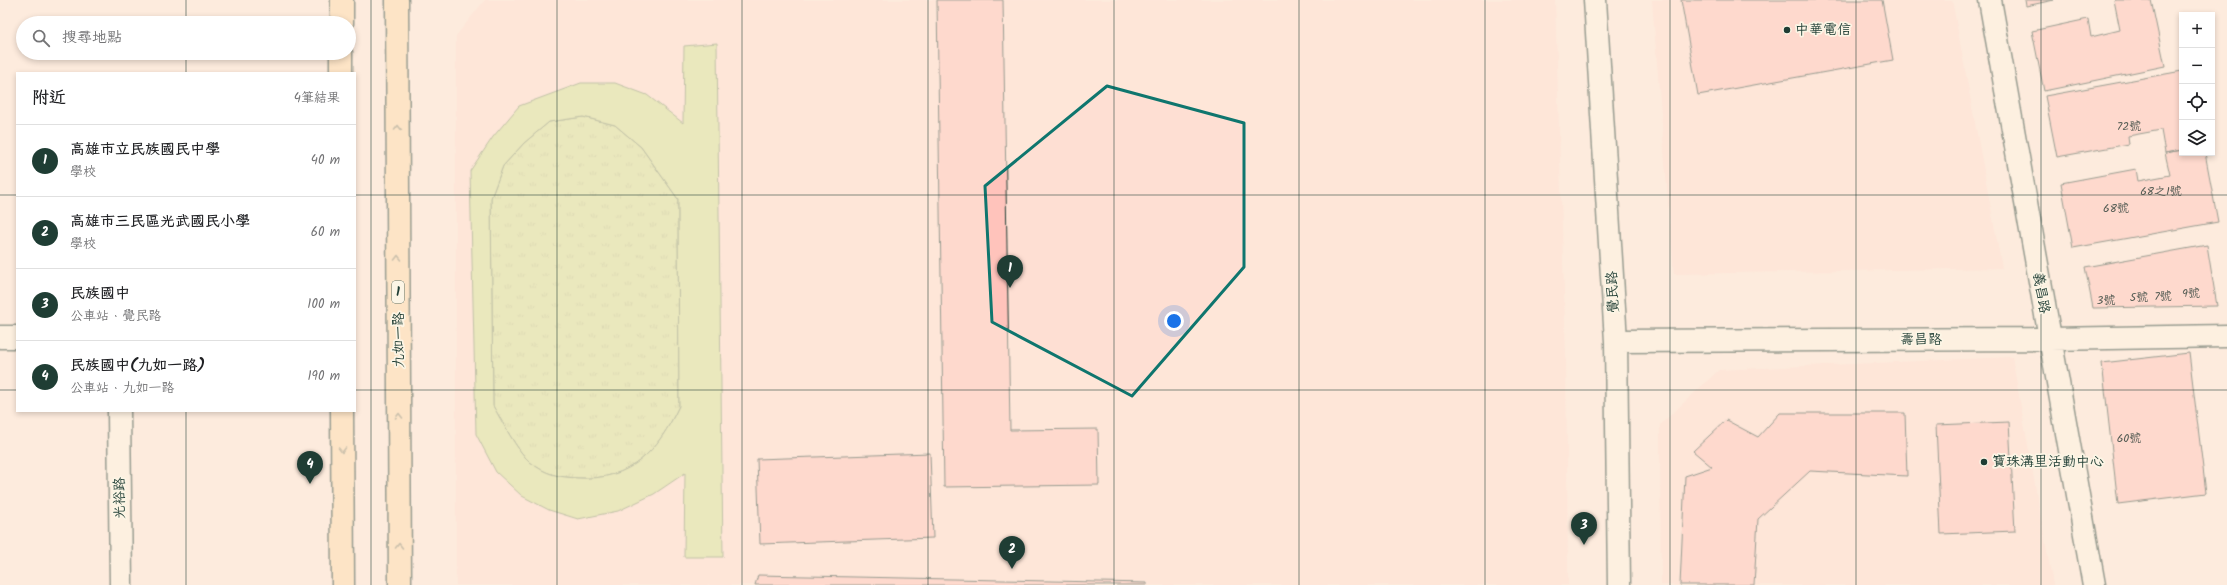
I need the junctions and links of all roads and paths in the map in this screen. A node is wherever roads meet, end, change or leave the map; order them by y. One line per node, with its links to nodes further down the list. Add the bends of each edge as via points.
1 (342, 0): 5 (main road)
2 (397, 0): 17 (main road, 九如一路 / 1, one-way to 2)
3 (1595, 0): 12 (street, 覺民路)
4 (1990, 0): 11 (street, 義昌路)
5 (342, 16)
6 (341, 60): 7 (main road)
7 (341, 72)
8 (16, 336): 10 (street)
9 (2227, 336): 11 (street, 壽昌路)
10 (0, 337)
11 (2050, 339): 12 (street, 壽昌路); 19 (street, 義昌路)
12 (1616, 341): 18 (street, 覺民路)
13 (119, 412): 15 (street, 光裕路)
14 (342, 412): 16 (main road, one-way to 16)
15 (121, 585)
16 (343, 585)
17 (400, 585)
18 (1619, 585)
19 (2094, 585)

